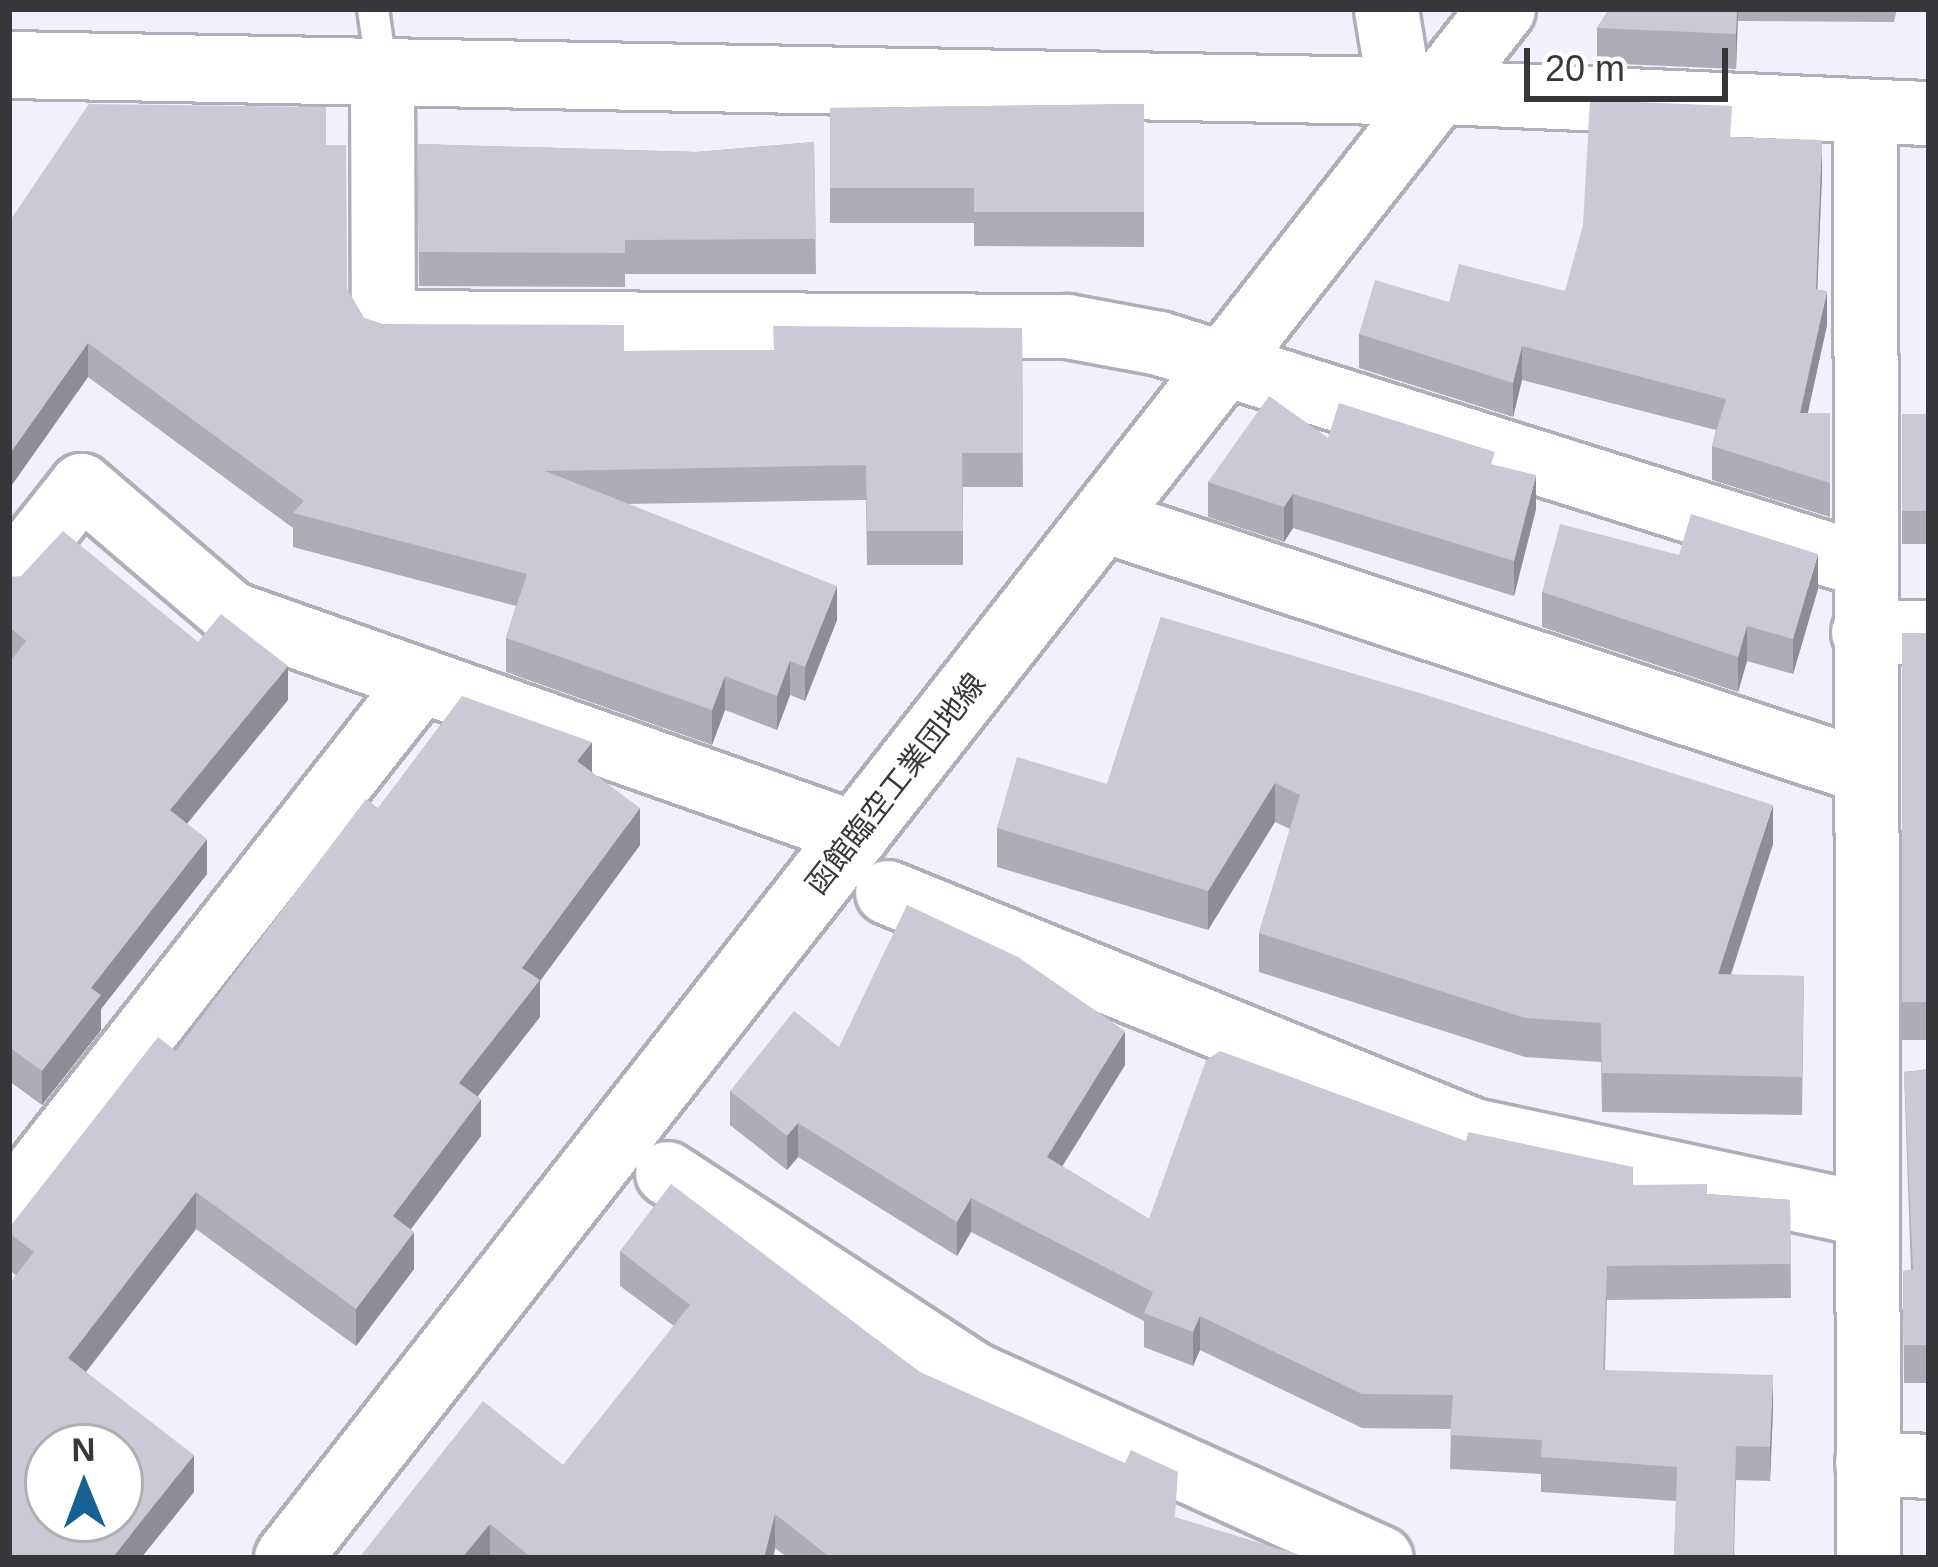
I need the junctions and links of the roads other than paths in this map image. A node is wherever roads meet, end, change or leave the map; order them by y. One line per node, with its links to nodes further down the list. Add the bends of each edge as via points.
1 (1386, 9): 5 (street)
2 (1502, 9): 5 (main road, 函館臨空工業団地線)
3 (378, 40): 4 (main road); 5 (main road); 8 (street, via 383,322 1067,326 1160,343)
4 (9, 65)
5 (1422, 90): 6 (street); 8 (main road, 函館臨空工業団地線)
6 (1865, 112): 7 (street); 10 (street)
7 (1929, 113)
8 (1223, 369): 9 (main road, 函館臨空工業団地線); 10 (street)
9 (1104, 520): 15 (street); 16 (main road, 函館臨空工業団地線)
10 (1863, 565): 12 (street)
11 (9, 576): 14 (street, via 81,485 231,613)
12 (1863, 632): 13 (street); 15 (street)
13 (1929, 632)
14 (421, 680): 16 (street); 21 (street)
15 (1863, 771): 19 (street)
16 (857, 834): 25 (main road, 函館臨空工業団地線)
17 (887, 892): 22 (street, via 1473,1130)
18 (1929, 1073): 19 (street)
19 (1863, 1076): 22 (street)
20 (667, 1173): 26 (street, via 976,1375)
21 (9, 1205)
22 (1866, 1214): 23 (street)
23 (1868, 1463): 24 (street); 27 (street)
24 (1929, 1466)
25 (288, 1558)
26 (1381, 1558)
27 (1868, 1558)

